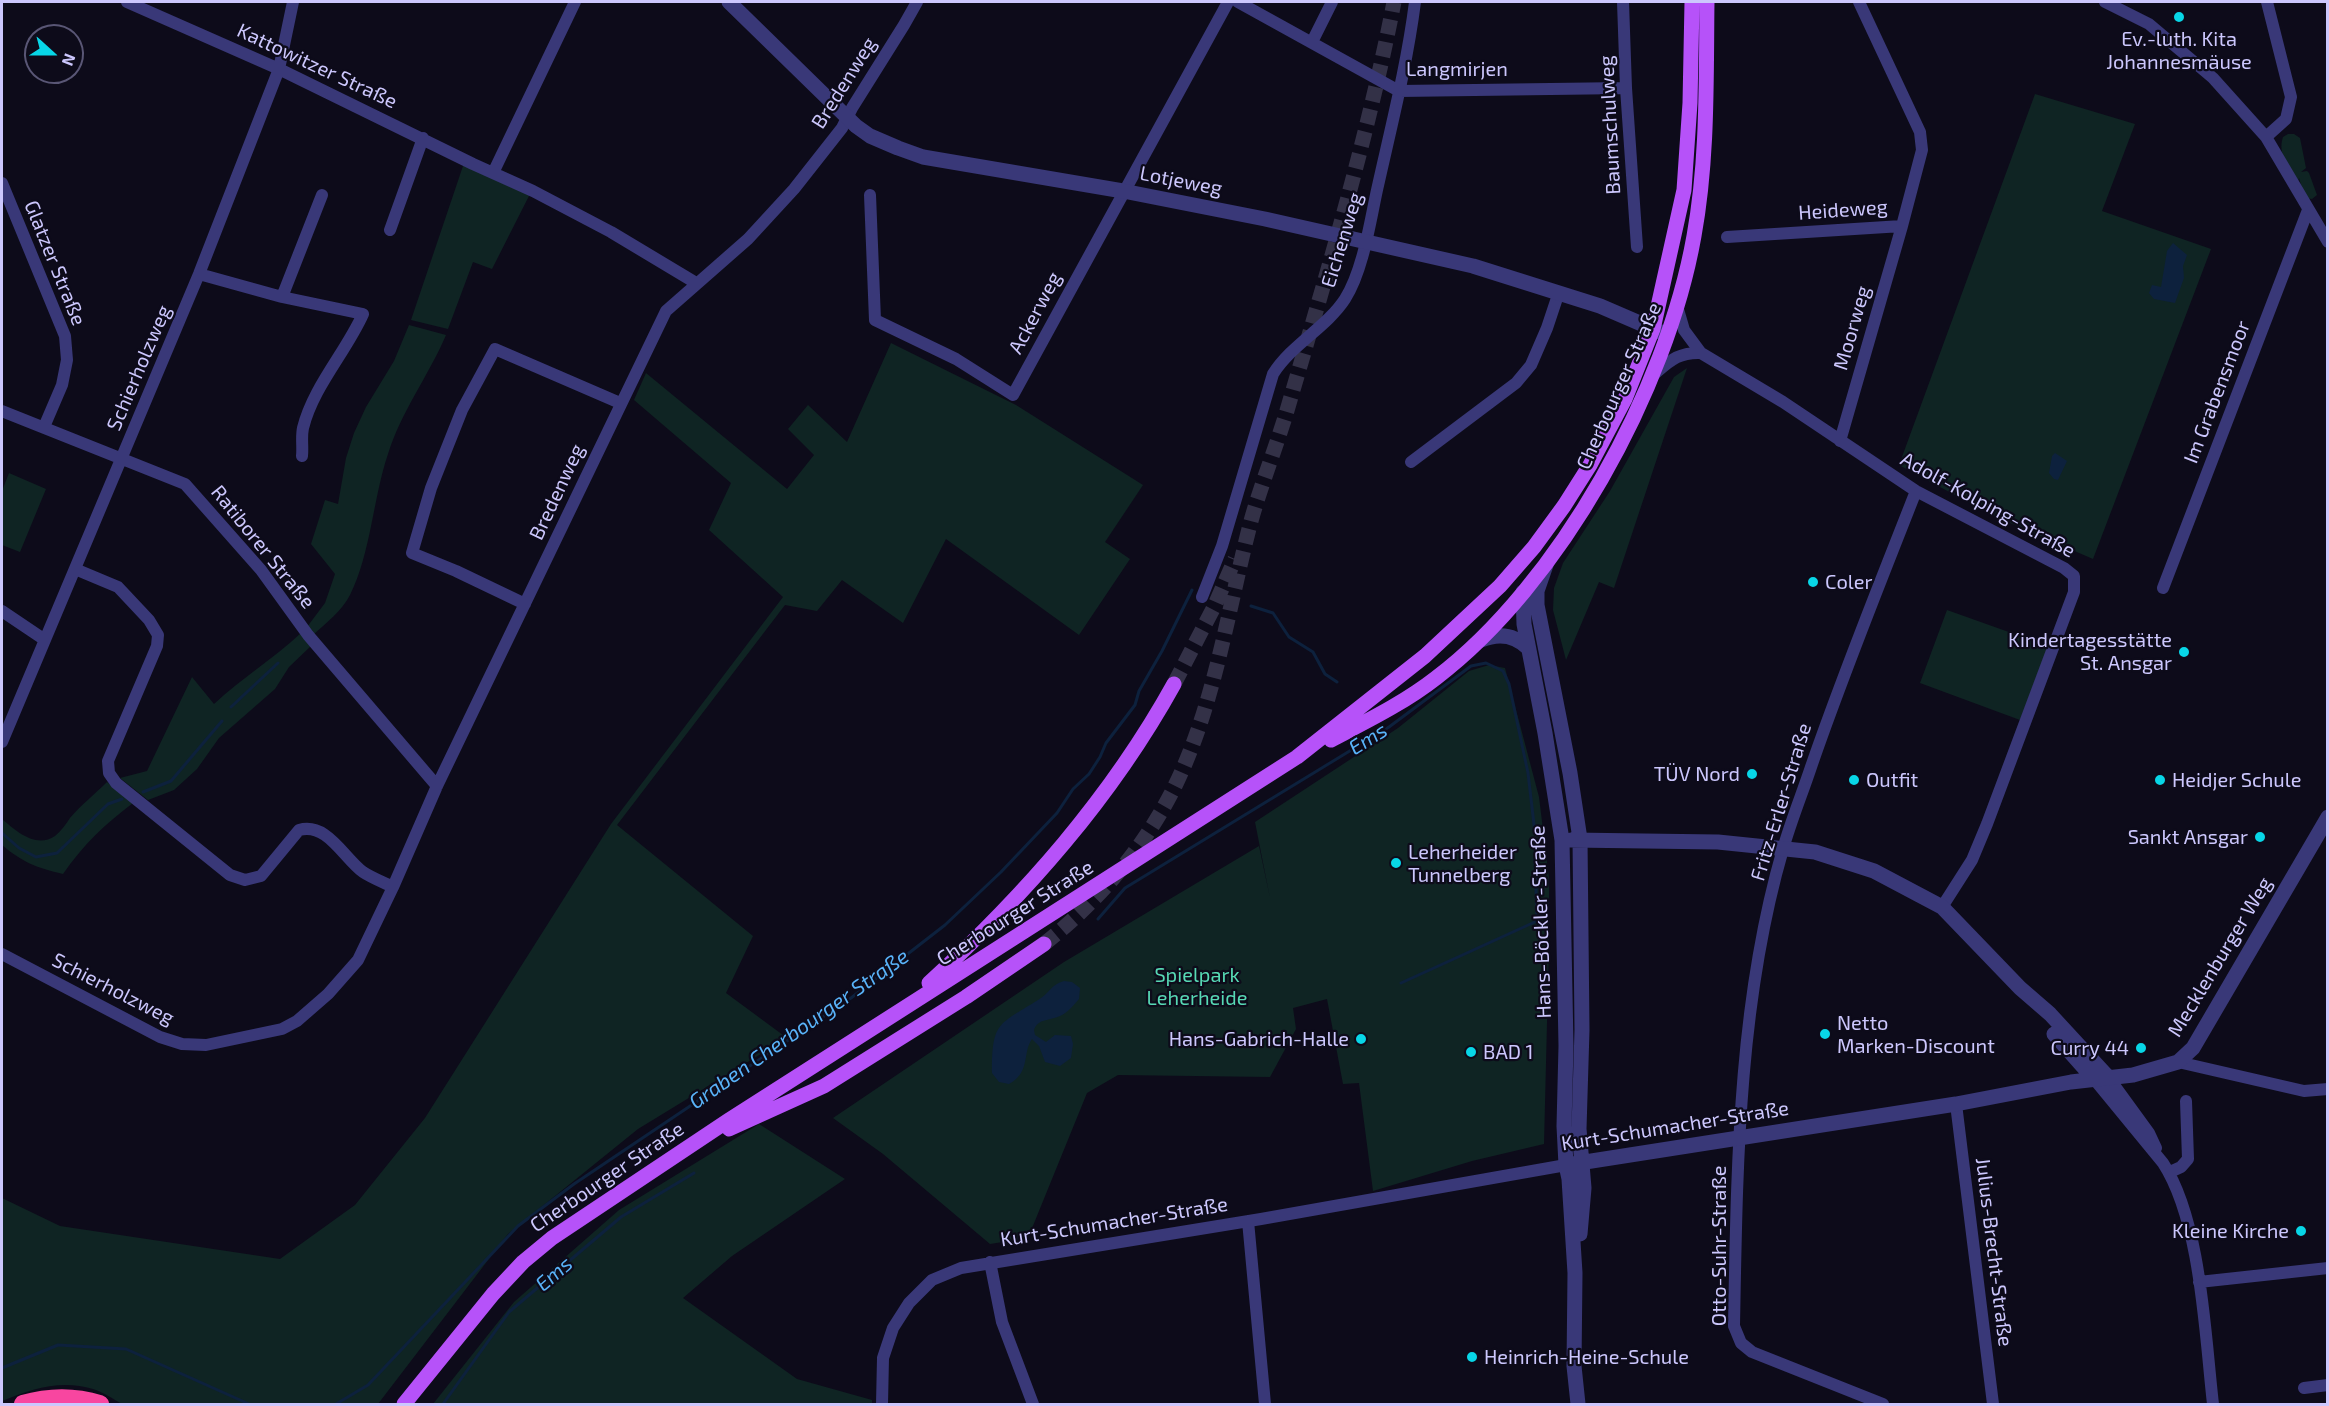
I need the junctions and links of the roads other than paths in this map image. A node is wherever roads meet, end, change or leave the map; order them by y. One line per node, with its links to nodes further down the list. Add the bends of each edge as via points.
1 (127, 2): 17 (street, Kattowitzer Straße)
2 (293, 2): 17 (street, Schierholzweg)
3 (575, 2): 23 (street)
4 (729, 2): 20 (street, Lotjeweg)
5 (917, 2): 20 (street, Bredenweg)
6 (1228, 2): 25 (street, Ackerweg)
7 (1238, 2): 16 (street, Langmirjen)
8 (1332, 2): 16 (street)
9 (1415, 2): 19 (street, Eichenweg)
10 (1623, 2): 18 (street, Baumschulweg)
11 (1692, 2): 40 (main road, Cherbourger Straße, via 1683,190)
12 (1707, 2): 39 (main road, Cherbourger Straße, via 1701,194)
13 (1859, 2): 29 (street, Heideweg, via 1920,132 1922,150)
14 (2105, 2): 21 (street, via 2129,12 2158,32 2213,78)
15 (2267, 2): 21 (street, via 2291,97 2286,119)
16 (1312, 42): 19 (street, Langmirjen)
17 (279, 69): 22 (street, Kattowitzer Straße); 35 (street, Schierholzweg)
18 (1626, 88): 19 (street, Langmirjen); 34 (street, Baumschulweg)
19 (1399, 91): 32 (street, Eichenweg)
20 (846, 118): 25 (street, Lotjeweg, via 870,136 923,157); 36 (street, Bredenweg, via 818,159 776,208)
21 (2266, 137): 28 (street)
22 (423, 138): 23 (street, Kattowitzer Straße); 30 (street)
23 (493, 173): 36 (street, Kattowitzer Straße, via 611,232)
24 (2, 183): 46 (street, Glatzer Straße, via 65,336 67,360 62,386)
25 (1123, 191): 27 (street, Ackerweg, via 1013,395 956,359 875,320); 32 (street, Lotjeweg)
26 (322, 195): 38 (street)
27 (870, 195)
28 (2308, 210): 33 (street); 56 (street, Im Grabensmoor)
29 (1902, 225): 31 (street, Heideweg); 47 (street, Moorweg)
30 (390, 230)
31 (1727, 237)
32 (1366, 242): 37 (street, Lotjeweg, via 1473,266); 58 (street, Eichenweg, via 1346,297 1273,374 1222,546)
33 (2328, 242)
34 (1637, 247)
35 (199, 274): 38 (street); 49 (street, Schierholzweg)
36 (696, 283): 44 (street, Bredenweg, via 666,311)
37 (1559, 292): 40 (street, Lotjeweg); 50 (street, via 1531,365 1516,383)
38 (282, 297): 48 (street, via 363,314 323,381 303,429)
39 (1677, 306): 41 (main road, Cherbourger Straße); 42 (street, Adolf-Kolping-Straße, via 1684,330)
40 (1653, 329): 41 (street, Lotjeweg); 52 (main road, Cherbourger Straße, via 1625,399 1590,465)
41 (1667, 335): 43 (main road, Cherbourger Straße)
42 (1701, 353): 43 (street, via 1687,352 1675,357); 47 (street, Adolf-Kolping-Straße)
43 (1650, 377): 53 (main road, Cherbourger Straße, via 1602,480)
44 (620, 404): 59 (street, Bredenweg); 59 (street, via 495,349 462,410 431,488 412,553)
45 (2, 411): 46 (street, Ratiborer Straße)
46 (45, 427): 49 (street, Ratiborer Straße)
47 (1840, 441): 51 (street, Adolf-Kolping-Straße)
48 (302, 456)
49 (123, 458): 54 (street, Schierholzweg); 68 (street, Ratiborer Straße, via 175,478 198,496 261,570 308,635)
50 (1411, 462)
51 (1916, 491): 72 (street, Fritz-Erler-Straße, via 1836,695); 74 (street, Adolf-Kolping-Straße, via 2074,576 2074,592 1987,824 1972,860)
52 (1533, 547): 55 (main road, Cherbourger Straße); 57 (main road, via 1525,566)
53 (1550, 556): 57 (main road, Cherbourger Straße); 60 (street, Hans-Böckler-Straße, via 1541,574)
54 (75, 569): 62 (street, Schierholzweg); 73 (street, via 118,587 158,635 157,646 108,761 109,773 116,783 230,875 245,880 261,876 299,830 307,828 319,830 364,873)
55 (1500, 586): 57 (main road); 67 (main road, Cherbourger Straße, via 1425,656)
56 (2163, 588)
57 (1523, 592): 60 (street); 63 (main road, Cherbourger Straße); 64 (street, Hans-Böckler-Straße)
58 (1202, 597)
59 (525, 604): 68 (street, Bredenweg)
60 (1537, 605): 70 (street, Hans-Böckler-Straße)
61 (2, 611): 62 (street)
62 (45, 640): 66 (street, Schierholzweg)
63 (1480, 640): 64 (street, via 1508,636); 67 (main road, Cherbourger Straße, via 1402,702)
64 (1528, 648): 71 (street, Hans-Böckler-Straße)
65 (1174, 684): 77 (main road, via 1136,749 1072,835 959,955)
66 (2, 742)
67 (1297, 757): 77 (main road, Cherbourger Straße)
68 (437, 786): 73 (street, Bredenweg)
69 (2327, 819): 79 (street, Mecklenburger Weg, via 2193,1048)
70 (1580, 839): 71 (street); 72 (street, via 1707,841); 86 (street, Hans-Böckler-Straße)
71 (1562, 840): 87 (street, Hans-Böckler-Straße)
72 (1783, 849): 74 (street, via 1824,854 1874,871); 84 (street, Fritz-Erler-Straße, via 1753,997)
73 (393, 887): 78 (street, Bredenweg, via 358,960 328,994)
74 (1942, 908): 80 (street, via 2050,1014)
75 (1044, 944): 85 (main road, via 824,1086)
76 (2, 954): 78 (street, Schierholzweg, via 160,1037 182,1044 226,1043)
77 (898, 1012): 85 (main road, Cherbourger Straße)
78 (282, 1029)
79 (2178, 1062): 80 (street, Mecklenburger Weg, via 2133,1075); 81 (street, via 2304,1092)
80 (2102, 1078): 83 (street, Kurt-Schumacher-Straße); 88 (street, via 2150,1133)
81 (2328, 1089)
82 (2186, 1101): 88 (street, via 2188,1159 2181,1167)
83 (1956, 1104): 84 (street, Kurt-Schumacher-Straße); 104 (street, Julius-Brecht-Straße)
84 (1738, 1138): 86 (street, Kurt-Schumacher-Straße); 103 (street, Otto-Suhr-Straße, via 1734,1326 1742,1343 1752,1352)
85 (688, 1148): 98 (main road, Cherbourger Straße, via 576,1220 524,1262)
86 (1582, 1162): 87 (street, Kurt-Schumacher-Straße); 92 (street, Hans-Böckler-Straße, via 1584,1188)
87 (1566, 1165): 89 (street, Kurt-Schumacher-Straße); 92 (street, Hans-Böckler-Straße)
88 (2166, 1167): 93 (street, via 2187,1217)
89 (1248, 1221): 90 (street, Kurt-Schumacher-Straße); 101 (street, Kurt-Schumacher-Straße)
90 (990, 1263): 99 (street, via 961,1268 932,1280 909,1303 893,1328 883,1358); 100 (street, Kurt-Schumacher-Straße, via 1002,1322)
91 (2328, 1268): 93 (street)
92 (1575, 1273): 102 (street, Hans-Böckler-Straße, via 1574,1366)
93 (2199, 1282): 105 (street)
94 (2328, 1385): 95 (street)
95 (2304, 1388)
96 (24, 1404): 97 (highway, via 70,1397)
97 (100, 1404)
98 (404, 1404)
99 (882, 1404)
100 (1033, 1404)
101 (1265, 1404)
102 (1578, 1404)
103 (1883, 1404)
104 (1994, 1404)
105 (2213, 1404)

